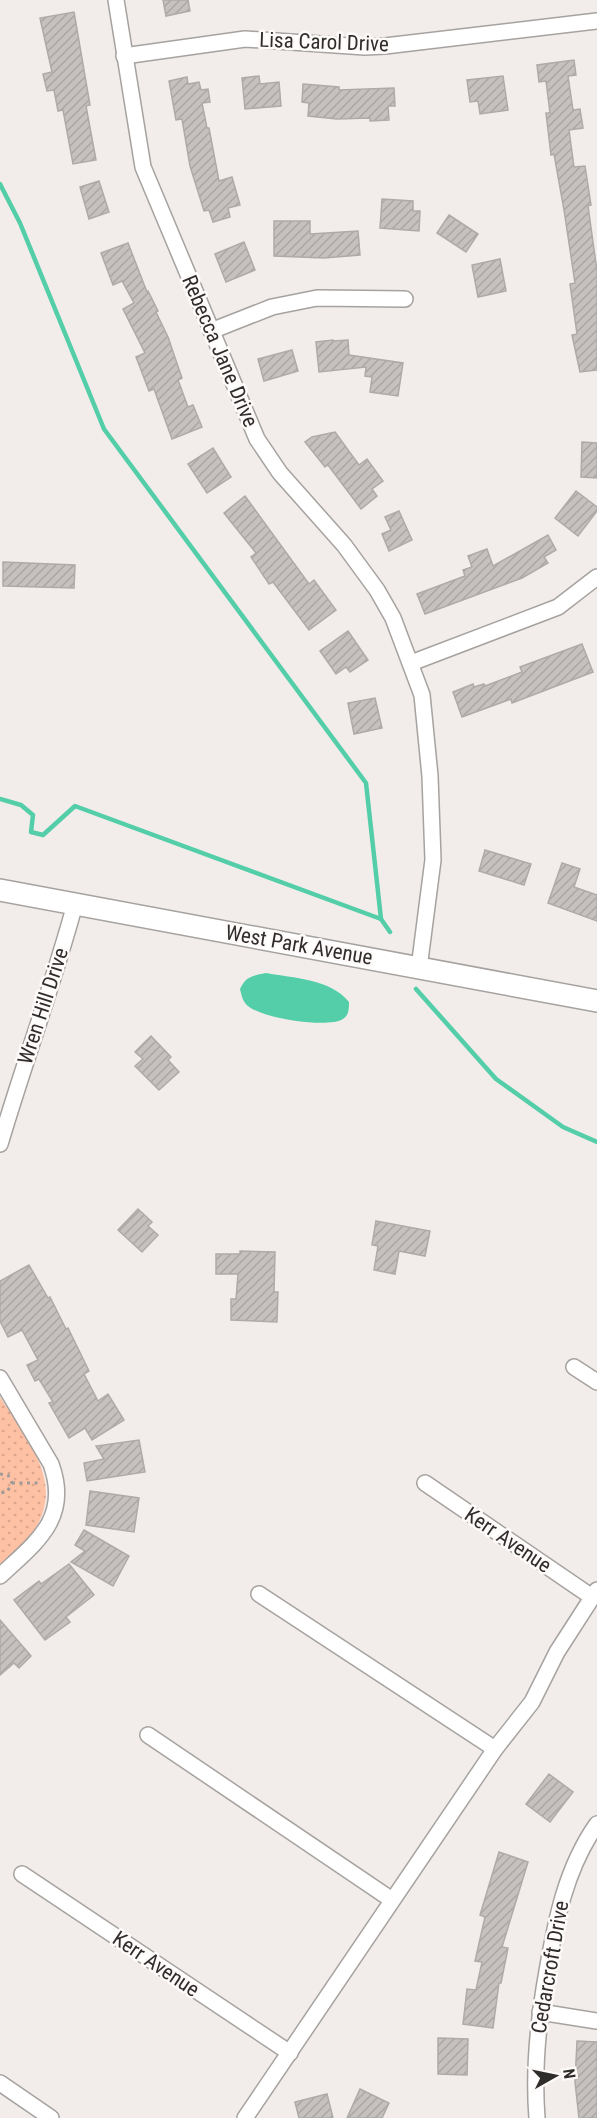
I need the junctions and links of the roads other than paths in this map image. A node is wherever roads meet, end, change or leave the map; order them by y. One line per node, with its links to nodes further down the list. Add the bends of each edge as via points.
1 (116, 0): 3 (street, Rebecca Jane Drive)
2 (597, 21): 3 (street, Lisa Carol Drive, via 385,46 245,39)
3 (124, 56): 5 (street, Rebecca Jane Drive, via 143,167)
4 (405, 299): 5 (street, via 317,298 272,307)
5 (211, 331): 7 (street, Rebecca Jane Drive, via 257,439 280,473 362,568 393,618)
6 (597, 577): 7 (street, via 558,607)
7 (411, 663): 10 (street, Rebecca Jane Drive, via 422,695 434,860)
8 (0, 890): 9 (main road, West Park Avenue)
9 (75, 904): 10 (main road, West Park Avenue); 12 (street, Wren Hill Drive)
10 (419, 968): 11 (main road, West Park Avenue)
11 (597, 1001)
12 (0, 1144)
13 (574, 1367): 15 (street)
14 (0, 1378): 17 (street, via 56,1478 53,1516 42,1536)
15 (597, 1382)
16 (425, 1483): 19 (street, Kerr Avenue)
17 (0, 1576)
18 (259, 1594): 21 (street)
19 (595, 1594): 21 (street, Kerr Avenue, via 556,1652 531,1702)
20 (148, 1735): 24 (street)
21 (495, 1749): 24 (street, Kerr Avenue)
22 (597, 1824): 25 (street, Cedarcroft Drive, via 575,1862 561,1900)
23 (22, 1874): 27 (street, Kerr Avenue)
24 (392, 1900): 27 (street, Kerr Avenue)
25 (540, 2012): 26 (street); 31 (street, Cedarcroft Drive, via 535,2069)
26 (597, 2021)
27 (290, 2053): 30 (street, Kerr Avenue)
28 (0, 2083): 29 (street)
29 (51, 2118)
30 (245, 2118)
31 (537, 2118)

